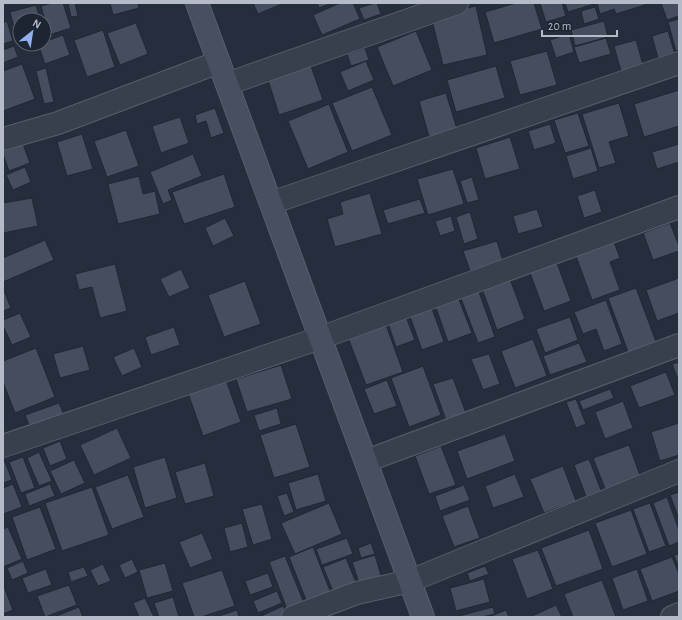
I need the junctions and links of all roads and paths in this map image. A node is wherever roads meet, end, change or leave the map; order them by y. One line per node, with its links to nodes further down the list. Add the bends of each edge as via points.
1 (197, 3): 3 (main road)
2 (457, 3): 5 (street)
3 (219, 62): 5 (main road); 6 (street, via 58,123)
4 (679, 63): 7 (street)
5 (227, 84): 7 (main road)
6 (3, 139)
7 (271, 203): 9 (main road)
8 (679, 207): 9 (street)
9 (320, 338): 11 (street); 12 (main road)
10 (679, 345): 12 (street)
11 (3, 446)
12 (366, 461): 14 (main road)
13 (679, 471): 14 (street)
14 (410, 581): 16 (street, via 357,593); 17 (main road)
15 (679, 614): 18 (street)
16 (293, 617)
17 (423, 617)
18 (672, 617)

